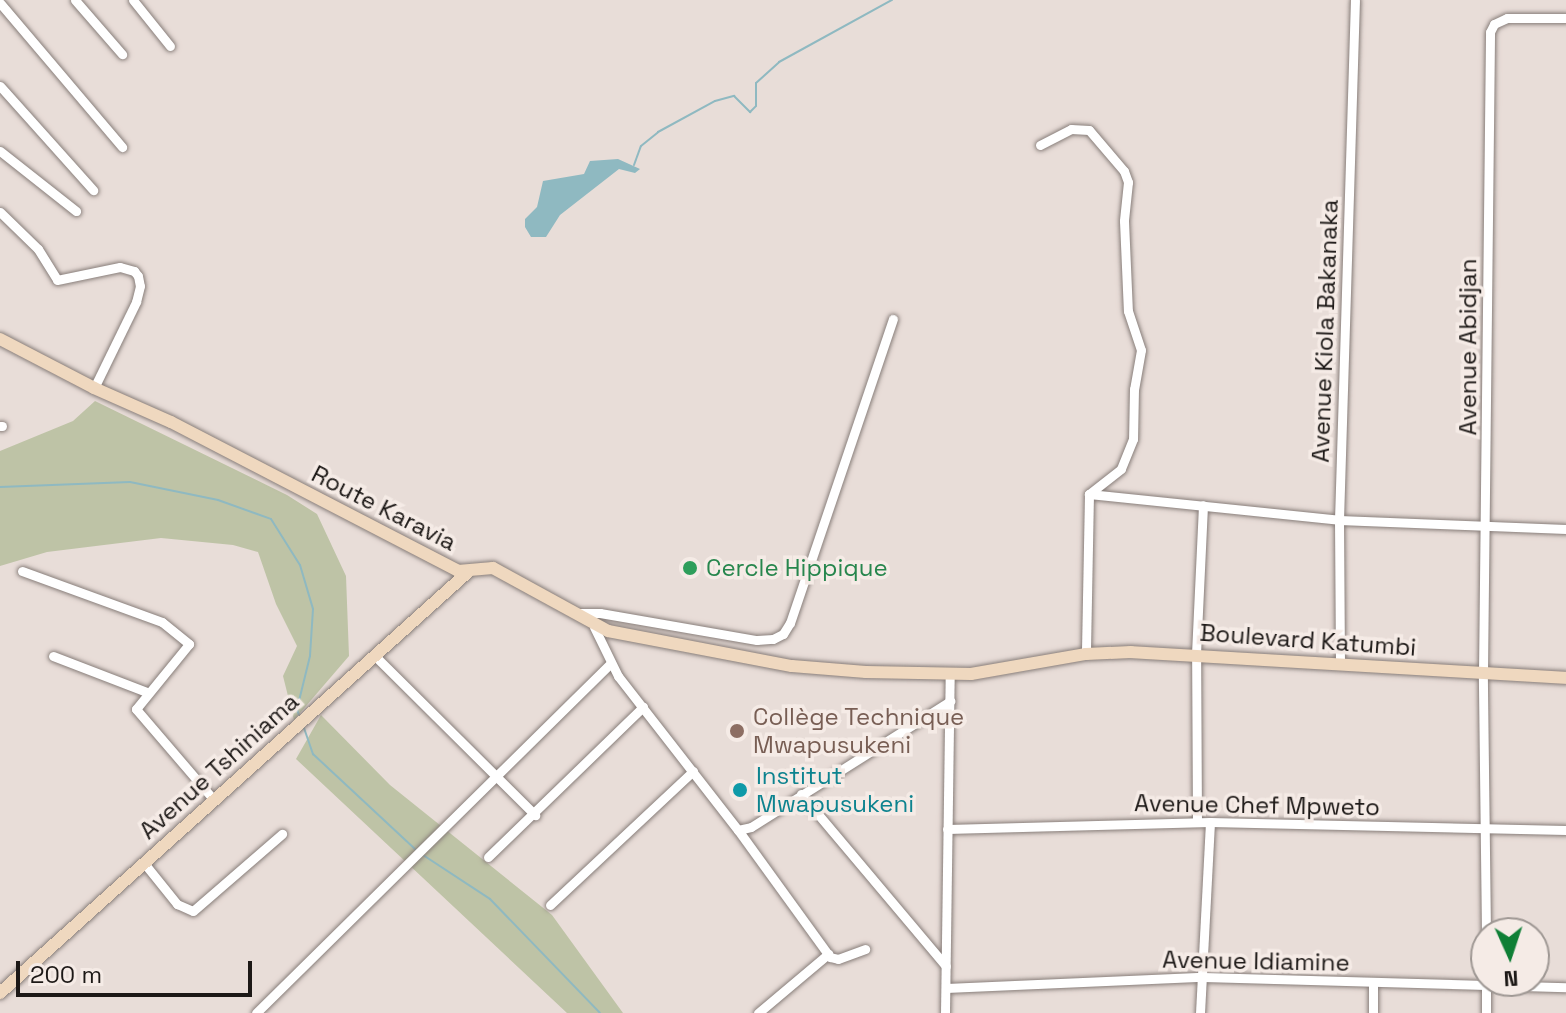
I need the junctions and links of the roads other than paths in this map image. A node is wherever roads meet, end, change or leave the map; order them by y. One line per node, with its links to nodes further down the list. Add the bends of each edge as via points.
1 (75, 0): 7 (street)
2 (133, 0): 6 (street)
3 (1355, 0): 20 (street, Avenue Kiola Bakanaka)
4 (0, 3): 10 (street)
5 (1566, 18): 21 (street, Avenue Abidjan, via 1516,17 1496,23 1490,32)
6 (170, 46)
7 (122, 54)
8 (0, 86): 12 (street)
9 (1040, 145): 18 (street, via 1071,129 1091,131 1128,182 1128,311 1141,350 1133,439 1121,469)
10 (122, 147)
11 (0, 151): 13 (street)
12 (93, 190)
13 (76, 211)
14 (0, 212): 17 (street, via 38,249 57,280 120,267 138,276 136,302)
15 (893, 319): 27 (street, via 783,634 757,640 600,613)
16 (0, 339): 17 (street, Route Karavia)
17 (94, 388): 23 (street, Route Karavia, via 158,415)
18 (1089, 494): 19 (street); 29 (street)
19 (1203, 505): 20 (street); 30 (street)
20 (1339, 520): 21 (street); 34 (street, Avenue Kiola Bakanaka)
21 (1487, 527): 22 (street); 36 (street, Avenue Abidjan)
22 (1566, 529)
23 (449, 566): 25 (street, Route Karavia); 26 (street)
24 (22, 571): 39 (street, via 162,622 187,642 188,649)
25 (468, 572): 26 (street, Avenue Tshiniama); 27 (street, Route Karavia, via 493,568)
26 (454, 584): 32 (street, Avenue Tshiniama)
27 (571, 613): 28 (street, Route Karavia)
28 (594, 627): 35 (street); 37 (street, Route Karavia, via 792,666)
29 (1086, 654): 30 (street, Boulevard Katumbi); 33 (street, Boulevard Katumbi)
30 (1196, 654): 34 (street, Boulevard Katumbi); 47 (street)
31 (53, 656): 39 (street)
32 (375, 656): 43 (street); 45 (street, Avenue Tshiniama)
33 (1048, 660): 37 (street, Route Karavia)
34 (1340, 663): 36 (street, Boulevard Katumbi)
35 (610, 664): 41 (street); 43 (street)
36 (1483, 673): 38 (street, Boulevard Katumbi); 51 (street, Avenue Abidjan)
37 (950, 674): 40 (street)
38 (1566, 678)
39 (147, 692): 45 (street, via 136,710)
40 (950, 701): 44 (street); 49 (street)
41 (643, 707): 42 (street); 46 (street)
42 (693, 771): 50 (street); 56 (street)
43 (494, 774): 46 (street); 66 (street)
44 (801, 794): 50 (street); 60 (street)
45 (214, 800): 55 (street, Avenue Tshiniama)
46 (535, 815): 54 (street)
47 (1197, 822): 48 (street, Avenue Chef Mpweto); 49 (street, Avenue Chef Mpweto)
48 (1210, 822): 51 (street, Avenue Chef Mpweto); 61 (street)
49 (947, 829): 60 (street)
50 (738, 830): 59 (street)
51 (1487, 830): 52 (street, Avenue Chef Mpweto); 57 (street, Avenue Abidjan)
52 (1566, 830)
53 (282, 834): 55 (street, via 193,911 177,904)
54 (488, 857)
55 (144, 863): 65 (street, Avenue Tshiniama)
56 (550, 905)
57 (1486, 917)
58 (865, 949): 59 (street, via 838,959)
59 (828, 954): 67 (street)
60 (946, 966): 64 (street)
61 (1203, 977): 62 (street, Avenue Idiamine); 64 (street, Avenue Idiamine); 69 (street)
62 (1373, 984): 63 (street, Avenue Idiamine); 70 (street)
63 (1470, 984)
64 (946, 988): 68 (street)
65 (0, 993)
66 (256, 1013)
67 (758, 1013)
68 (945, 1013)
69 (1200, 1013)
70 (1373, 1013)

